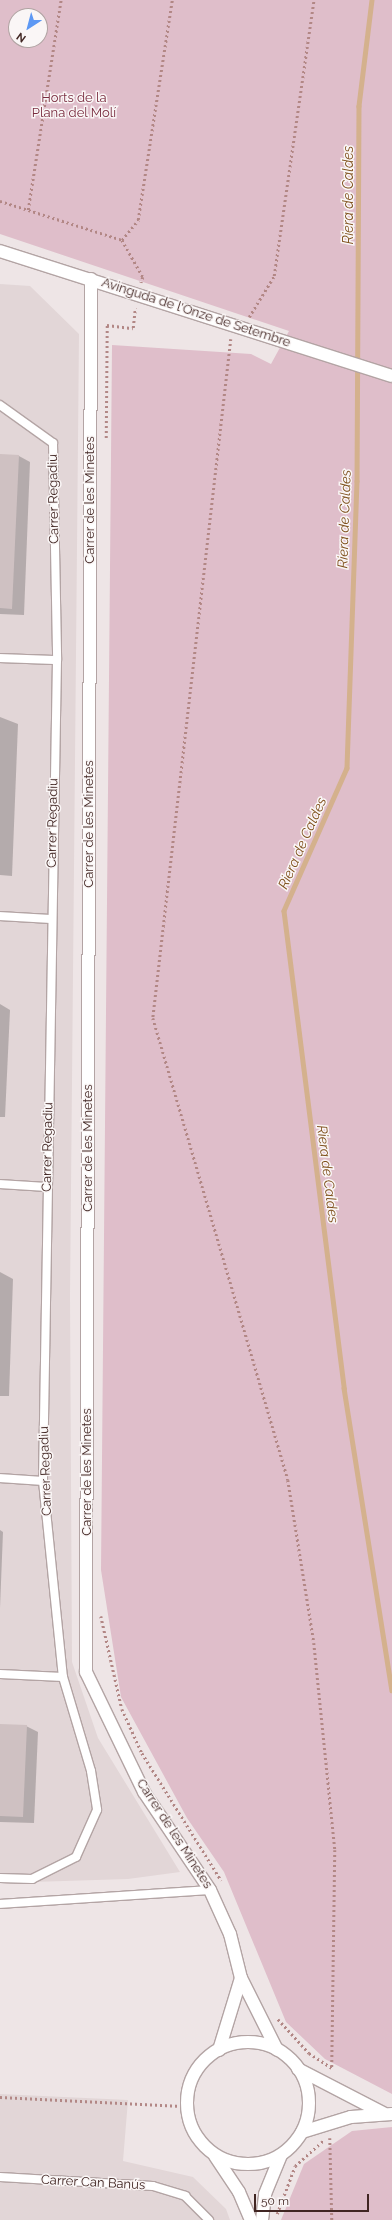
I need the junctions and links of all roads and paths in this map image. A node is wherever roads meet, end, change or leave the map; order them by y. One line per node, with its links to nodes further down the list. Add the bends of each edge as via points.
1 (61, 0): 5 (path)
2 (172, 0): 6 (path, via 138,220)
3 (314, 0): 11 (path, via 274,276)
4 (0, 201): 5 (path)
5 (28, 210): 6 (path)
6 (122, 240): 8 (path)
7 (0, 251): 9 (street, Avinguda de l'Onze de Setembre)
8 (143, 277)
9 (91, 279): 10 (street, Avinguda de l'Onze de Setembre); 28 (street, Carrer de les Minetes, via 86,1672 144,1792)
10 (136, 294): 11 (street, Avinguda de l'Onze de Setembre); 14 (path, via 133,328 107,325)
11 (242, 328): 12 (street, Avinguda de l'Onze de Setembre); 34 (path, via 153,1018 288,1480 314,1643 335,1850)
12 (392, 376)
13 (0, 405): 16 (lane, Carrer Regadiu, via 54,443)
14 (106, 444)
15 (0, 658): 16 (lane)
16 (57, 660): 18 (lane, Carrer Regadiu)
17 (0, 916): 18 (lane)
18 (50, 919): 20 (lane, Carrer Regadiu)
19 (0, 1184): 20 (lane)
20 (47, 1187): 22 (lane, Carrer Regadiu)
21 (0, 1478): 22 (lane)
22 (43, 1481): 25 (lane, Carrer Regadiu)
23 (100, 1608): 27 (path, via 122,1709 142,1753)
24 (0, 1674): 25 (lane)
25 (63, 1677): 26 (lane, Carrer Regadiu, via 91,1771 97,1810 76,1857 32,1879)
26 (0, 1878)
27 (223, 1883)
28 (210, 1890): 29 (lane); 30 (street, Carrer de les Minetes, via 230,1934)
29 (0, 1904)
30 (241, 1978): 32 (street); 33 (street, Carrer de les Minetes)
31 (277, 2017): 34 (path, via 309,2053)
32 (219, 2050): 33 (street, via 248,2042); 38 (street, via 203,2061 192,2077)
33 (277, 2050): 35 (street)
34 (332, 2068): 36 (path)
35 (298, 2069): 36 (street); 40 (street, via 308,2100)
36 (332, 2087): 39 (street)
37 (0, 2097): 38 (path)
38 (187, 2106): 41 (street, via 194,2134)
39 (388, 2114): 40 (street, via 331,2121)
40 (302, 2132): 42 (street)
41 (214, 2155): 42 (street, via 241,2164 268,2161); 45 (street, via 239,2192)
42 (281, 2155): 46 (street, via 265,2194)
43 (0, 2177): 44 (lane, Carrer Can Banús, via 153,2186 185,2196)
44 (208, 2220)
45 (251, 2220)
46 (262, 2220)
47 (275, 2220): 48 (path, via 295,2166 330,2136)
48 (332, 2220)

